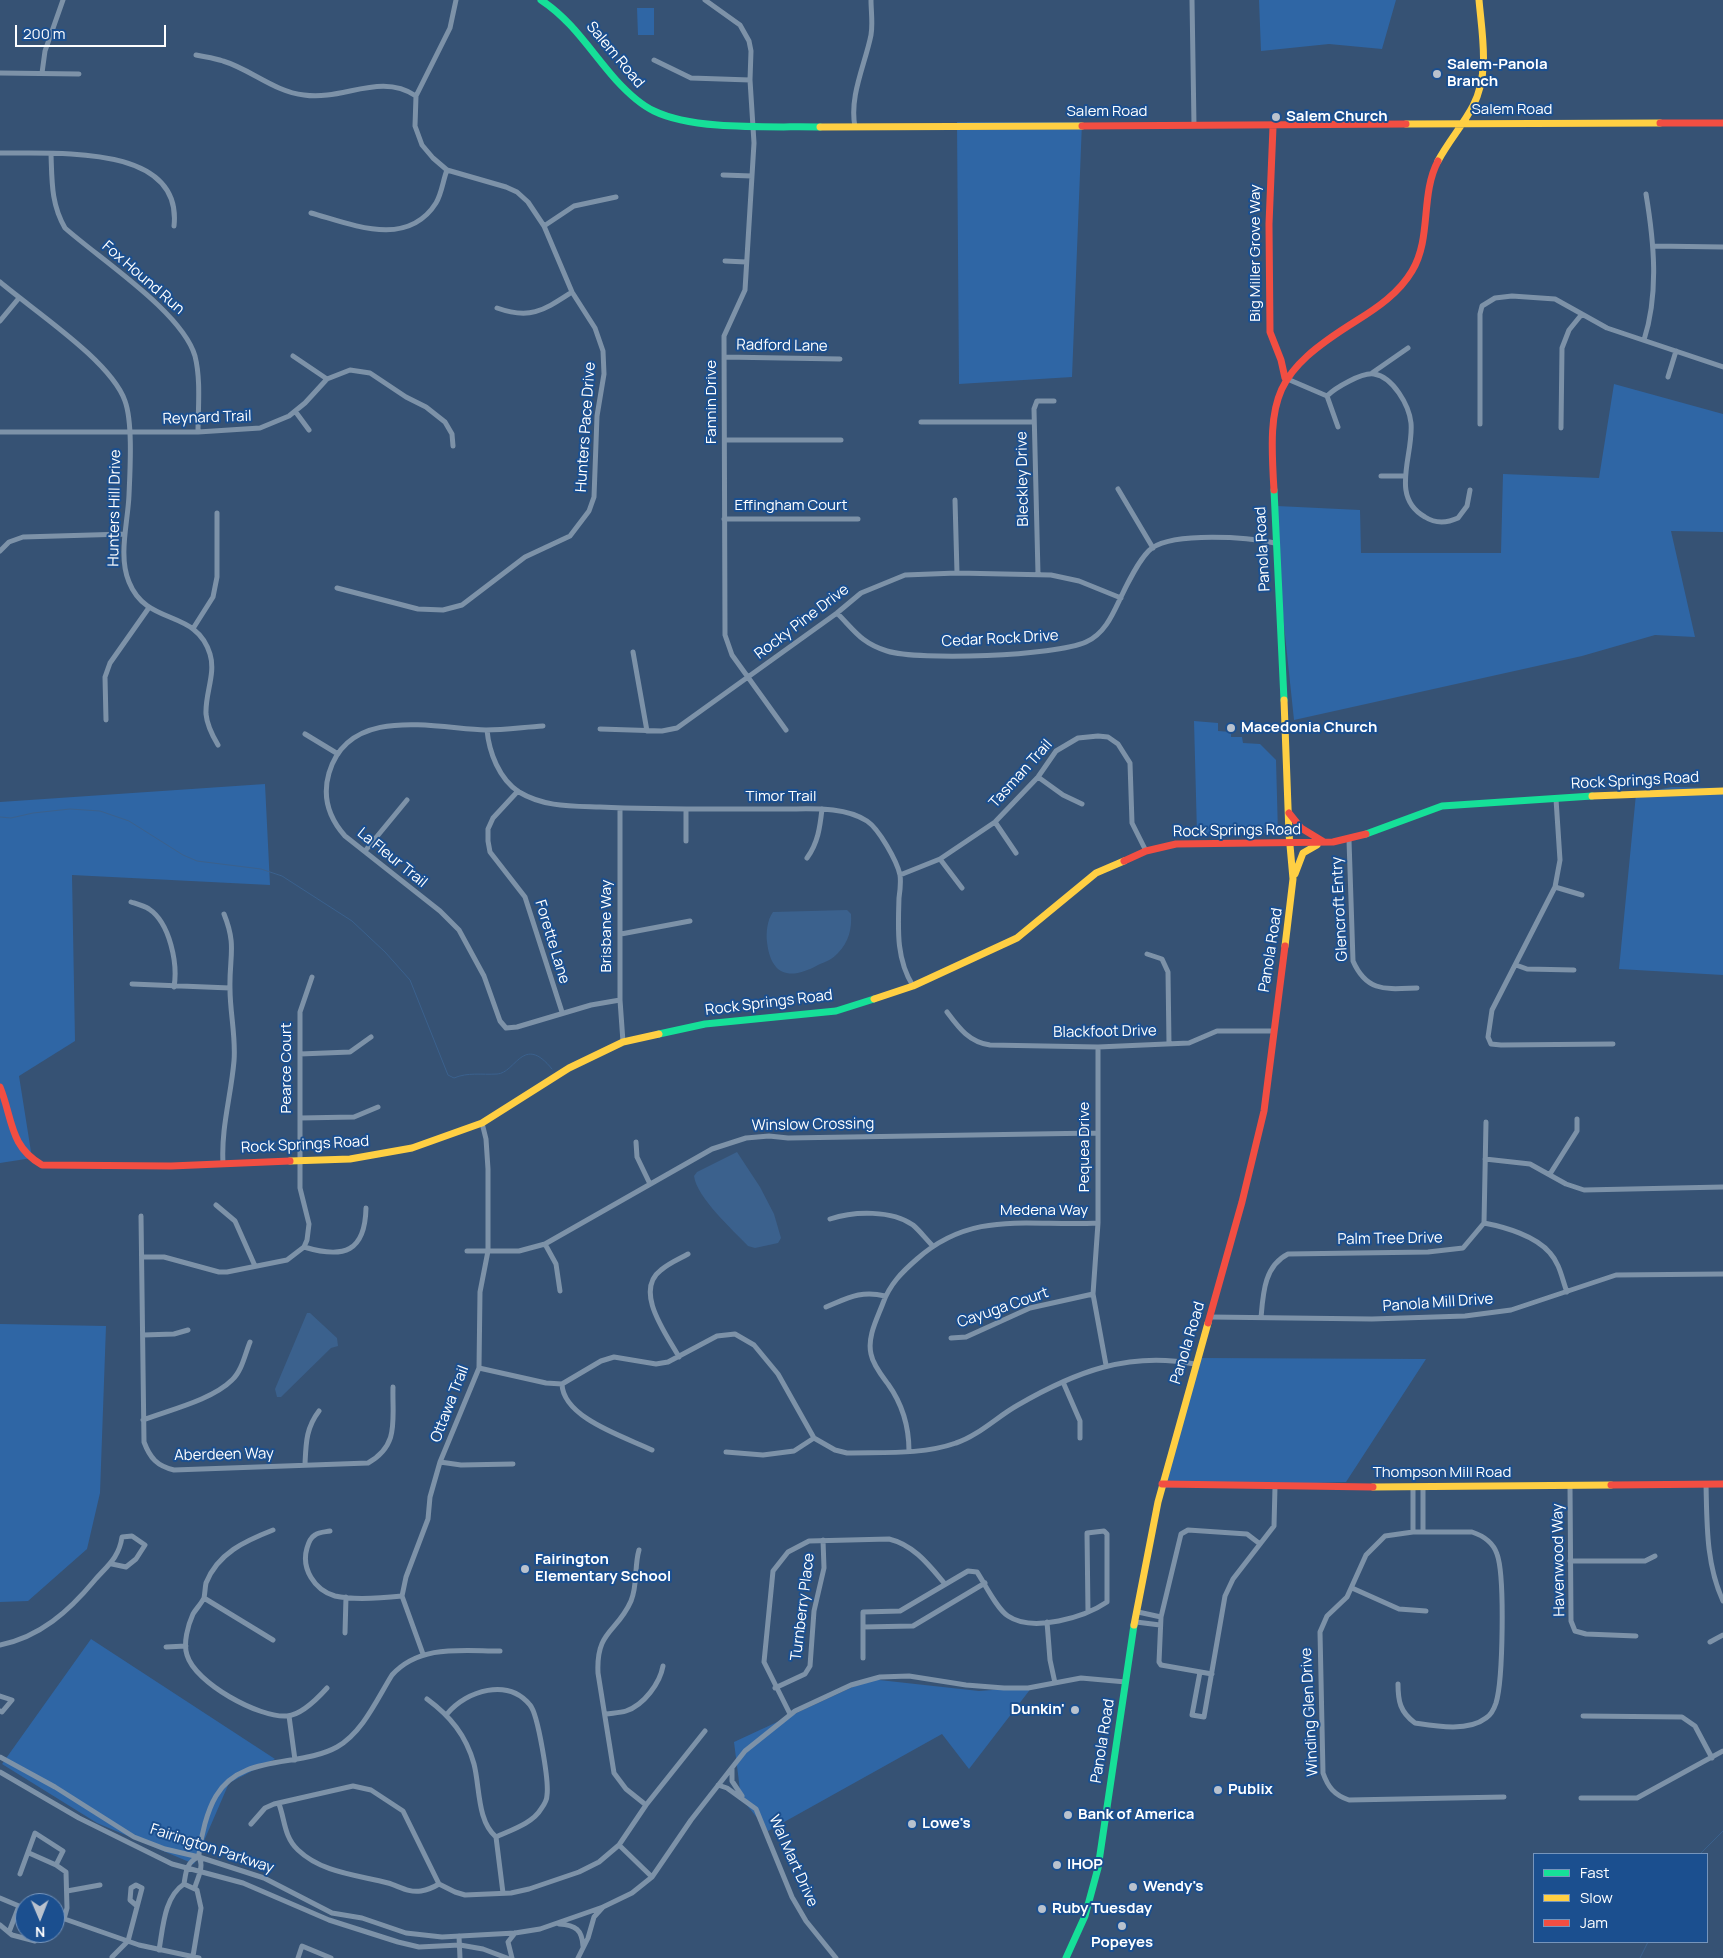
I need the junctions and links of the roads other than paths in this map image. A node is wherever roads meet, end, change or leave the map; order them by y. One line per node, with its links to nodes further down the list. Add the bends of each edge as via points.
1 (63, 0): 11 (street, via 45,51)
2 (456, 0): 14 (street, Hunters Pace Drive, via 450,28)
3 (542, 0): 17 (street, Salem Road, via 564,16 628,94 652,111 686,122)
4 (705, 0): 13 (street, Fannin Drive, via 733,18 745,32 751,51)
5 (871, 0): 19 (street, via 872,33 855,98)
6 (1192, 0): 18 (street)
7 (1479, 0): 16 (street, Panola Road, via 1482,76 1476,99)
8 (196, 54): 14 (street, via 222,60 304,95 326,96 377,86 400,89)
9 (654, 60): 13 (street, via 691,78)
10 (0, 73): 11 (street)
11 (42, 73): 12 (street)
12 (79, 74)
13 (750, 80): 17 (street, Fannin Drive)
14 (416, 96): 23 (street, Hunters Pace Drive, via 414,117 422,146)
15 (1723, 123): 16 (street, Salem Road)
16 (1462, 124): 20 (street, Salem Road); 48 (street, Panola Road, via 1436,164 1430,183 1421,250 1405,282 1388,299 1314,347)
17 (753, 125): 19 (street, Salem Road); 25 (street, Fannin Drive)
18 (1194, 125): 19 (street, Salem Road); 20 (street, Salem Road)
19 (855, 127)
20 (1273, 127): 47 (street, Big Miller Grove Way, via 1269,224 1270,332)
21 (0, 153): 22 (street)
22 (51, 154): 29 (street, via 93,156 142,167 173,200 176,209); 64 (street, Fox Hound Run, via 53,197 56,212 65,228 172,318 190,342 197,371)
23 (447, 170): 28 (street, via 436,203 417,222 403,228 379,231); 30 (street, Hunters Pace Drive, via 517,192)
24 (723, 175): 25 (street)
25 (752, 176): 34 (street, Fannin Drive)
26 (1646, 194): 31 (street)
27 (616, 197): 30 (street, via 574,206)
28 (310, 213)
29 (174, 226)
30 (544, 226): 36 (street, Hunters Pace Drive)
31 (1653, 246): 32 (street); 41 (street, via 1653,302)
32 (1723, 247)
33 (725, 261): 34 (street)
34 (746, 262): 45 (street, Fannin Drive, via 745,290 726,328)
35 (0, 282): 37 (street, Hunters Hill Drive)
36 (572, 292): 38 (street, via 528,315); 83 (street, Hunters Pace Drive, via 595,328 603,351 604,374 597,416 594,497 578,527 570,536 525,557 462,605 442,610 418,610)
37 (19, 298): 40 (street); 65 (street, Hunters Hill Drive, via 40,313 113,380 125,401)
38 (497, 308)
39 (1582, 314): 41 (street, via 1607,328); 59 (street, via 1555,299 1535,296 1495,298 1482,306); 61 (street, via 1562,348)
40 (0, 321)
41 (1644, 340): 43 (street)
42 (1408, 348): 50 (street)
43 (1676, 351): 49 (street); 51 (street)
44 (294, 356): 53 (street)
45 (724, 358): 46 (street, Radford Lane); 66 (street, Fannin Drive)
46 (840, 359)
47 (1281, 360): 48 (street); 52 (street, Big Miller Grove Way)
48 (1294, 366): 52 (street, Panola Road)
49 (1723, 367)
50 (1372, 373): 54 (street, via 1348,382); 70 (street, via 1380,375 1393,386 1408,409 1411,424)
51 (1668, 377)
52 (1285, 378): 54 (street); 78 (street, Panola Road, via 1275,403 1272,425)
53 (327, 379): 56 (street, Reynard Trail); 68 (street, Reynard Trail, via 350,370 370,373 445,422 452,434)
54 (1327, 396): 60 (street)
55 (1054, 401): 58 (street, Bleckley Drive, via 1037,401)
56 (295, 411): 62 (street); 64 (street, Reynard Trail, via 260,428)
57 (921, 422): 58 (street)
58 (1034, 422): 82 (street, Bleckley Drive)
59 (1480, 424)
60 (1338, 427)
61 (1561, 428)
62 (310, 430)
63 (0, 432): 65 (street, Reynard Trail)
64 (198, 432): 65 (street, Reynard Trail)
65 (129, 433): 77 (street, Hunters Hill Drive)
66 (725, 440): 67 (street); 75 (street, Fannin Drive)
67 (842, 440)
68 (453, 446)
69 (1381, 476): 70 (street)
70 (1405, 476): 72 (street, via 1406,497 1411,506 1421,515 1439,522 1458,518 1467,506)
71 (1118, 489): 79 (street)
72 (1470, 490)
73 (955, 500): 81 (street)
74 (217, 513): 87 (street, via 217,577 213,597)
75 (724, 519): 76 (street, Effingham Court); 89 (street, Fannin Drive, via 725,635 732,655)
76 (858, 519)
77 (125, 534): 80 (street, via 23,537 9,542); 85 (street, Hunters Hill Drive, via 127,576 132,590)
78 (1275, 542): 79 (street, via 1232,538 1176,539); 108 (street, Panola Road)
79 (1153, 548): 84 (street, Cedar Rock Drive)
80 (0, 551)
81 (957, 573): 82 (street, Rocky Pine Drive); 86 (street, Rocky Pine Drive, via 896,577 861,593)
82 (1038, 574): 84 (street, Rocky Pine Drive, via 1079,581)
83 (337, 588)
84 (1121, 598): 86 (street, Cedar Rock Drive, via 1112,618 1086,642 1042,652 899,654 862,639)
85 (148, 609): 87 (street, Hunters Hill Drive); 90 (street, via 110,663 105,677)
86 (836, 612): 89 (street, Rocky Pine Drive)
87 (194, 627): 97 (street, via 212,660 206,713)
88 (633, 652): 95 (street)
89 (748, 678): 94 (street, Fannin Drive); 95 (street, Rocky Pine Drive, via 677,728)
90 (106, 720)
91 (543, 726): 93 (street, La Fleur Trail)
92 (600, 728): 95 (street, Rocky Pine Drive)
93 (488, 730): 98 (street, La Fleur Trail, via 390,724 360,735); 100 (street, via 494,761)
94 (786, 730)
95 (647, 731)
96 (305, 734): 98 (street)
97 (218, 745)
98 (338, 754): 115 (street, La Fleur Trail, via 326,783 327,805 338,828)
99 (1038, 778): 104 (street); 109 (street, Tasman Trail); 114 (street, Tasman Trail, via 1052,757 1068,743 1078,738 1108,737 1118,744 1130,763 1132,823)
100 (518, 791): 105 (street, Timor Trail, via 546,804); 138 (street, Forette Lane, via 493,818 488,829 490,852 525,898)
101 (1723, 791): 102 (street, Rock Springs Road)
102 (1556, 799): 110 (street, Rock Springs Road, via 1452,804); 121 (street, via 1560,860)
103 (407, 800): 115 (street)
104 (1082, 804)
105 (620, 809): 107 (street, Timor Trail); 127 (street, Brisbane Way)
106 (822, 809): 107 (street, Timor Trail); 117 (street, via 819,835); 119 (street, Timor Trail, via 847,812 873,826)
107 (686, 811): 111 (street)
108 (1289, 813): 112 (street, via 1301,828); 113 (street, Panola Road)
109 (995, 822): 116 (street); 118 (street, Tasman Trail)
110 (1349, 840): 112 (street, Rock Springs Road); 136 (street, Glencroft Entry, via 1353,961 1364,979 1383,989)
111 (686, 842)
112 (1325, 842): 113 (street, Rock Springs Road); 120 (street, via 1303,853)
113 (1290, 844): 114 (street, Rock Springs Road, via 1176,844); 120 (street, Panola Road)
114 (1146, 851): 133 (street, Rock Springs Road, via 1096,873 1017,938)
115 (365, 852): 138 (street, La Fleur Trail, via 459,930 484,976 500,1021 506,1028)
116 (1016, 853)
117 (807, 858)
118 (940, 859): 119 (street, Tasman Trail); 122 (street)
119 (900, 875): 133 (street, Timor Trail, via 898,939 904,972)
120 (1294, 878): 140 (street, Panola Road, via 1291,919)
121 (1555, 887): 123 (street); 129 (street)
122 (962, 888)
123 (1582, 895)
124 (131, 902): 134 (street, via 149,908 159,918 175,954)
125 (224, 914): 135 (street, via 233,946)
126 (690, 921): 127 (street)
127 (621, 934): 137 (street, Brisbane Way)
128 (1147, 954): 143 (street, via 1162,959 1168,972)
129 (1516, 965): 130 (street, via 1527,970); 144 (street, via 1490,1018 1488,1037 1491,1044)
130 (1574, 970)
131 (312, 977): 146 (street, Pearce Court, via 300,1012)
132 (132, 984): 134 (street)
133 (913, 986): 142 (street, Rock Springs Road, via 836,1011 705,1024)
134 (174, 987): 135 (street)
135 (230, 988): 157 (street, via 234,1059 223,1126)
136 (1418, 988)
137 (620, 1000): 138 (street, La Fleur Trail); 142 (street, Brisbane Way)
138 (562, 1012)
139 (947, 1012): 145 (street, Blackfoot Drive, via 963,1033 981,1044)
140 (1273, 1032): 143 (street, Blackfoot Drive, via 1217,1032 1189,1043); 181 (street, Panola Road, via 1264,1113)
141 (371, 1037): 146 (street, via 350,1052)
142 (623, 1042): 152 (street, Rock Springs Road, via 569,1068)
143 (1169, 1044): 145 (street, Blackfoot Drive)
144 (1613, 1044)
145 (1098, 1047): 153 (street, Pequea Drive)
146 (300, 1054): 149 (street, Pearce Court)
147 (0, 1087): 157 (street, Rock Springs Road, via 10,1113 14,1142 26,1156 42,1165)
148 (378, 1107): 149 (street, via 354,1117)
149 (300, 1118): 156 (street, Pearce Court)
150 (1577, 1119): 158 (street, via 1577,1131)
151 (1486, 1122): 155 (street)
152 (482, 1123): 156 (street, Rock Springs Road, via 412,1148 374,1156); 171 (street, Ottawa Trail, via 488,1169)
153 (1097, 1133): 159 (street, Winslow Crossing, via 746,1138 712,1149); 165 (street, Pequea Drive)
154 (636, 1142): 159 (street, via 637,1158)
155 (1485, 1159): 158 (street, via 1519,1161); 166 (street)
156 (300, 1160): 157 (street, Rock Springs Road); 169 (street, Pearce Court, via 300,1188 309,1224)
157 (223, 1163)
158 (1550, 1174): 160 (street, via 1584,1190)
159 (650, 1184): 167 (street, Winslow Crossing)
160 (1723, 1187)
161 (216, 1205): 174 (street, via 235,1222)
162 (366, 1208): 169 (street, via 366,1227 352,1246 336,1253)
163 (141, 1216): 173 (street, Aberdeen Way)
164 (830, 1219): 168 (street, via 865,1214 903,1220 914,1226)
165 (1098, 1223): 168 (street, Medena Way, via 1011,1222 981,1226); 178 (street, Pequea Drive)
166 (1484, 1223): 177 (street, via 1512,1230 1549,1252 1558,1265); 182 (street, Palm Tree Drive, via 1467,1244 1454,1250 1288,1254 1276,1260 1267,1280)
167 (545, 1244): 171 (street, Winslow Crossing, via 519,1251); 176 (street, via 556,1264)
168 (932, 1245): 179 (street, Medena Way, via 897,1276)
169 (304, 1247): 174 (street, via 287,1260)
170 (467, 1251): 171 (street, Winslow Crossing)
171 (488, 1252): 190 (street, Ottawa Trail, via 480,1292)
172 (688, 1254): 187 (street, via 660,1270 650,1288 654,1310)
173 (142, 1257): 174 (street, via 164,1257 219,1272); 184 (street, Aberdeen Way)
174 (255, 1266)
175 (1723, 1274): 177 (street, Panola Mill Drive, via 1616,1275)
176 (560, 1291)
177 (1566, 1292): 182 (street, Panola Mill Drive, via 1511,1310 1465,1316)
178 (1093, 1294): 185 (street, Cayuga Court, via 1030,1308 966,1336); 189 (street, Pequea Drive)
179 (885, 1296): 180 (street, via 870,1292 859,1294); 199 (street, Medena Way, via 872,1333 871,1354 901,1404 909,1430)
180 (826, 1307)
181 (1210, 1317): 182 (street, Panola Mill Drive); 188 (street, Panola Road)
182 (1261, 1318)
183 (188, 1330): 184 (street, via 174,1334)
184 (143, 1334): 195 (street, Aberdeen Way)
185 (951, 1338)
186 (250, 1342): 195 (street, via 239,1371 217,1392)
187 (679, 1357): 192 (street, via 656,1364 614,1357); 196 (street, via 717,1336 735,1334 745,1338 778,1374)
188 (1195, 1364): 189 (street, via 1157,1359); 204 (street, Panola Road)
189 (1106, 1365): 191 (street)
190 (479, 1368): 192 (street); 201 (street, Ottawa Trail)
191 (1063, 1382): 197 (street, via 1080,1421); 199 (street, via 1018,1405 959,1442 933,1450)
192 (562, 1384): 198 (street, via 562,1393 571,1408)
193 (393, 1387): 202 (street, Aberdeen Way, via 392,1430 389,1445 381,1455 368,1463)
194 (319, 1411): 202 (street, via 306,1434)
195 (143, 1420): 202 (street, Aberdeen Way, via 144,1442 149,1454 154,1461 169,1469)
196 (814, 1438): 199 (street, via 847,1453); 200 (street, via 794,1451 763,1455)
197 (1080, 1438)
198 (652, 1450)
199 (909, 1451)
200 (726, 1452)
201 (440, 1462): 203 (street); 224 (street, Ottawa Trail, via 430,1496 428,1519)
202 (305, 1464)
203 (513, 1464)
204 (1162, 1484): 208 (street, Thompson Mill Road); 230 (street, Panola Road)
205 (1706, 1484): 206 (street, Thompson Mill Road); 207 (street, Thompson Mill Road); 227 (street, via 1709,1554)
206 (1723, 1484)
207 (1570, 1486): 210 (street, Thompson Mill Road); 219 (street, Havenwood Way)
208 (1275, 1487): 209 (street, Thompson Mill Road); 216 (street, via 1274,1526)
209 (1413, 1488): 210 (street, Thompson Mill Road); 213 (street)
210 (1423, 1488): 214 (street)
211 (273, 1530): 226 (street, via 241,1542 230,1552 206,1583)
212 (330, 1531): 225 (street, via 316,1534 310,1540 305,1556 306,1568 324,1591)
213 (1412, 1532): 214 (street, Winding Glen Drive); 223 (street, Winding Glen Drive, via 1392,1534 1379,1540 1366,1555)
214 (1423, 1532): 252 (street, Winding Glen Drive, via 1472,1532 1488,1540 1497,1552 1502,1589 1499,1689 1491,1713 1478,1723 1429,1725 1414,1723 1402,1711)
215 (823, 1540): 222 (street, Turnberry Place, via 889,1539 899,1542 914,1550); 254 (street, Turnberry Place, via 824,1568 814,1612 810,1666 805,1674); 254 (street, Turnberry Place, via 809,1540 788,1552 773,1571 764,1662)
216 (1260, 1544): 231 (street, via 1247,1534 1188,1530 1181,1534); 249 (street, via 1233,1579 1225,1596)
217 (639, 1550): 259 (street, via 631,1601 600,1645 597,1657)
218 (1655, 1556): 219 (street, via 1645,1561)
219 (1570, 1561): 238 (street, Havenwood Way, via 1571,1621 1575,1631)
220 (112, 1564): 220 (street, via 126,1567 145,1545 132,1536 122,1537 121,1549); 241 (street, via 60,1618 18,1640)
221 (985, 1583): 222 (street, via 973,1570); 232 (street, via 1008,1616); 235 (street, via 913,1626)
222 (945, 1584): 235 (street, via 900,1611 863,1612)
223 (1352, 1588): 228 (street, via 1399,1609); 271 (street, Winding Glen Drive, via 1326,1616 1320,1632 1323,1772 1332,1790 1338,1796 1360,1800)
224 (402, 1596): 225 (street); 245 (street)
225 (346, 1597): 236 (street)
226 (204, 1598): 239 (street); 242 (street, via 193,1614)
227 (1723, 1602)
228 (1426, 1611)
229 (1088, 1612): 229 (street, via 1107,1602 1107,1534 1104,1531 1087,1533); 232 (street, via 1061,1622)
230 (1138, 1612): 231 (street); 233 (street, Panola Road)
231 (1161, 1617): 234 (street)
232 (1047, 1622): 251 (street)
233 (1136, 1622): 234 (street); 250 (street, Panola Road)
234 (1160, 1625): 248 (street, via 1161,1665)
235 (863, 1627): 246 (street)
236 (345, 1633)
237 (1723, 1635): 240 (street)
238 (1636, 1636)
239 (273, 1640)
240 (1710, 1642)
241 (0, 1645)
242 (186, 1646): 243 (street); 261 (street, via 187,1655 200,1676 258,1711)
243 (166, 1647)
244 (500, 1652): 245 (street)
245 (423, 1654): 267 (street, via 398,1668 359,1727 339,1746)
246 (863, 1658)
247 (663, 1666): 259 (street, via 661,1677 645,1698 626,1711)
248 (1200, 1672): 249 (street); 249 (street, via 1192,1715 1204,1717)
249 (1212, 1674)
250 (1126, 1682): 251 (street, Fairington Parkway, via 1081,1678); 318 (street, Panola Road, via 1091,1898)
251 (1055, 1683): 260 (street, Fairington Parkway, via 1004,1688 909,1676 880,1676 851,1685)
252 (1398, 1684)
253 (327, 1688): 261 (street, via 311,1703)
254 (776, 1688): 260 (street, Turnberry Place)
255 (0, 1696): 257 (street, via 12,1700)
256 (427, 1699): 258 (street)
257 (0, 1711)
258 (447, 1714): 277 (street, via 470,1750 485,1819 490,1832); 277 (street, via 464,1698 478,1692 510,1691 523,1697 532,1707 547,1777 547,1797 540,1810 528,1820)
259 (606, 1714): 275 (street, via 614,1773 626,1789)
260 (790, 1714): 268 (street, Fairington Parkway, via 745,1751)
261 (289, 1716): 267 (street)
262 (1583, 1716): 266 (street, via 1682,1717 1695,1726)
263 (705, 1731): 275 (street)
264 (1723, 1751): 266 (street)
265 (0, 1757): 280 (street, Fairington Parkway, via 134,1837)
266 (1712, 1758): 272 (street, via 1637,1798)
267 (296, 1760): 280 (street, via 256,1765 224,1786 212,1805)
268 (732, 1768): 270 (street, Fairington Parkway); 273 (street, via 732,1781)
269 (0, 1772): 282 (street, Fairington Parkway, via 79,1818)
270 (718, 1785): 273 (street, Wal Mart Drive); 285 (street, Fairington Parkway)
271 (1504, 1797)
272 (1581, 1798)
273 (745, 1801): 317 (street, Wal Mart Drive, via 756,1809 792,1897 806,1921)
274 (279, 1804): 276 (street, via 265,1808); 288 (street, via 288,1839 298,1851 322,1865 399,1889 420,1891); 288 (street, via 353,1786 371,1790 403,1811)
275 (646, 1805): 278 (street)
276 (251, 1824)
277 (496, 1837): 291 (street)
278 (619, 1845): 285 (street); 291 (street, via 599,1862 580,1872 529,1889)
279 (28, 1853): 281 (street); 281 (street, via 35,1833 63,1851); 284 (street)
280 (199, 1857): 282 (street, via 190,1861); 283 (street, via 202,1863); 302 (street, Fairington Parkway, via 264,1878 332,1913 362,1918 415,1934)
281 (56, 1865): 290 (street, via 66,1872)
282 (186, 1869): 283 (street, Fairington Parkway); 287 (street)
283 (200, 1872): 289 (street); 304 (street, Fairington Parkway, via 243,1883 329,1920 398,1942 419,1947)
284 (20, 1874)
285 (652, 1877): 295 (street, Fairington Parkway, via 632,1893)
286 (100, 1884): 290 (street)
287 (184, 1884): 289 (street); 306 (street, via 176,1890 167,1908)
288 (439, 1884): 291 (street, via 465,1894)
289 (195, 1887): 307 (street, via 201,1908)
290 (66, 1891): 293 (street)
291 (503, 1893)
292 (0, 1898): 299 (street, via 19,1906)
293 (65, 1905)
294 (137, 1906): 303 (street)
295 (604, 1907): 297 (street, Fairington Parkway); 305 (street, via 594,1917)
296 (65, 1919): 303 (street)
297 (557, 1923): 300 (street, Fairington Parkway); 305 (street, via 577,1928)
298 (0, 1926): 299 (street)
299 (9, 1932): 301 (street)
300 (515, 1933): 302 (street, Fairington Parkway); 315 (street, via 508,1942)
301 (15, 1934)
302 (459, 1936): 304 (street)
303 (128, 1941): 306 (street); 309 (street)
304 (460, 1945): 313 (street); 314 (street, Fairington Parkway)
305 (584, 1947): 316 (street)
306 (159, 1950): 307 (street)
307 (193, 1956): 310 (street)
308 (321, 1956): 311 (street, via 302,1946); 312 (street)
309 (112, 1957)
310 (199, 1958)
311 (298, 1958)
312 (332, 1958)
313 (460, 1958)
314 (507, 1958)
315 (512, 1958)
316 (578, 1958)
317 (836, 1958)
318 (1066, 1958)

